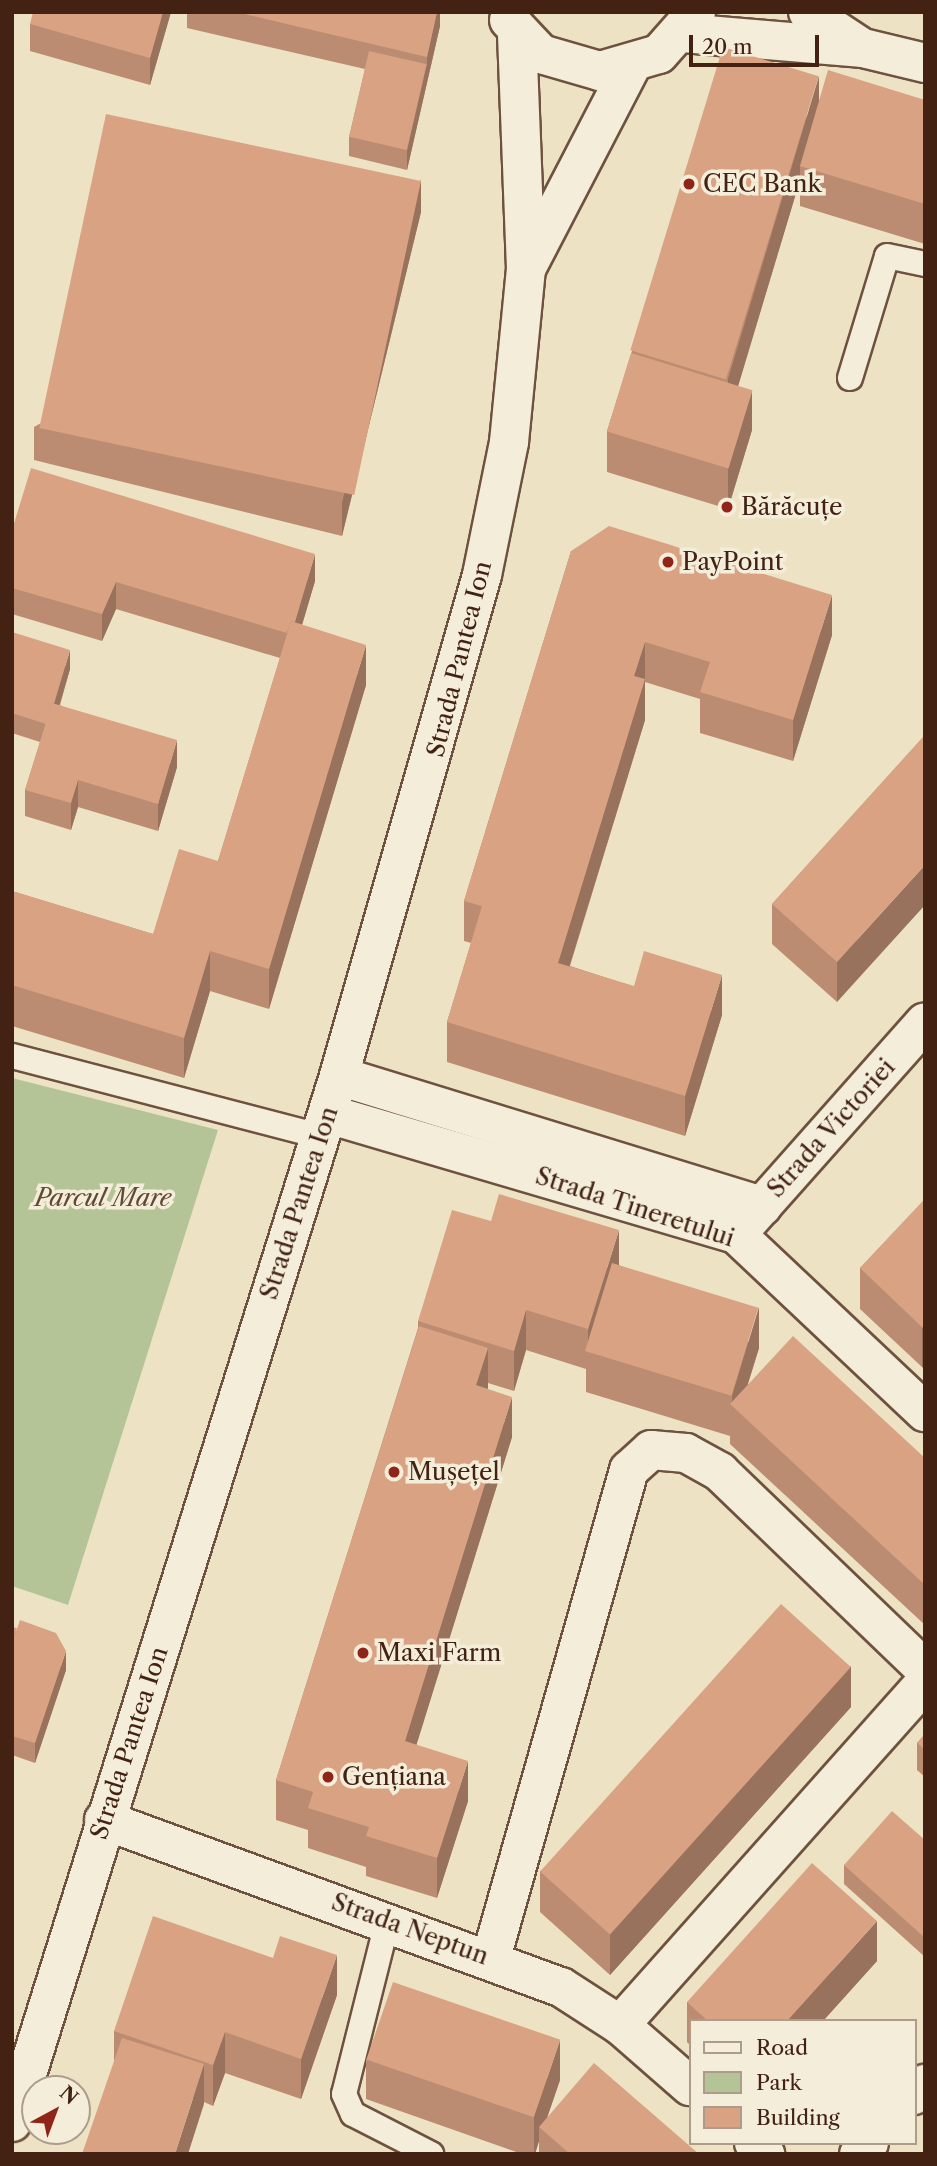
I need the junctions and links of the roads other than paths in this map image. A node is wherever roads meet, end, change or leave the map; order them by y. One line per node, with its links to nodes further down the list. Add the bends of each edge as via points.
1 (808, 12): 4 (street)
2 (511, 23): 6 (street, via 569,66); 8 (street, Strada Pantea Ion)
3 (689, 23): 4 (street); 6 (street)
4 (863, 48): 5 (street)
5 (925, 63)
6 (631, 66): 8 (street, Strada Pantea Ion)
7 (925, 264): 9 (lane, via 887,256)
8 (526, 268): 12 (street, Strada Pantea Ion, via 509,442 482,575)
9 (850, 378)
10 (925, 1022): 14 (street, Strada Victoriei)
11 (12, 1056): 13 (lane)
12 (339, 1076): 13 (street, Strada Pantea Ion); 14 (street, Strada Tineretului)
13 (324, 1125): 15 (street, Strada Tineretului); 19 (street, Strada Pantea Ion)
14 (762, 1206): 15 (street, Strada Victoriei)
15 (736, 1234): 16 (street, Strada Tineretului)
16 (925, 1412)
17 (925, 1669): 21 (street, via 720,1472 686,1453 651,1450 628,1470)
18 (925, 1683): 22 (street)
19 (104, 1820): 20 (street, Strada Neptun); 24 (street, Strada Pantea Ion)
20 (388, 1919): 21 (street, Strada Neptun); 25 (lane, via 344,2094 353,2114)
21 (491, 1958): 22 (street, Strada Neptun, via 561,1987)
22 (620, 2025): 23 (street, Strada Neptun)
23 (688, 2084)
24 (12, 2122)
25 (431, 2154)

